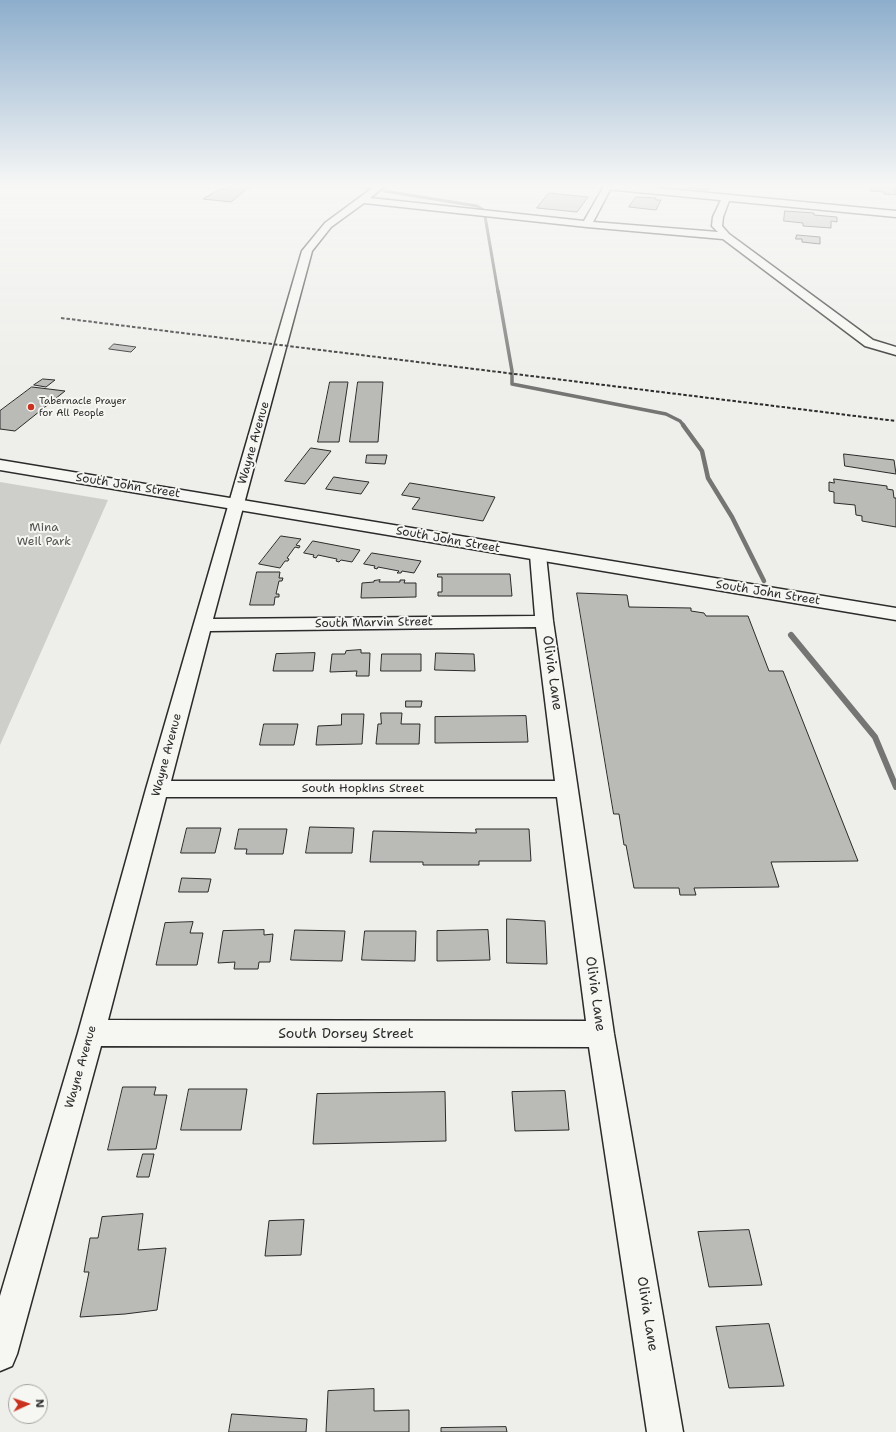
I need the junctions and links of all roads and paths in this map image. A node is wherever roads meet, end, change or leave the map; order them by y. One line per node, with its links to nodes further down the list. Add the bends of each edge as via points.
1 (306, 253): 5 (street, Wayne Avenue)
2 (748, 253): 3 (street, via 869,343)
3 (896, 351)
4 (0, 465): 5 (street, South John Street)
5 (236, 503): 6 (street, South John Street); 9 (street, Wayne Avenue)
6 (538, 555): 7 (street, South John Street); 8 (street, Olivia Lane)
7 (896, 614)
8 (544, 621): 9 (street, South Marvin Street); 11 (street, Olivia Lane)
9 (203, 625): 10 (street, Wayne Avenue)
10 (157, 789): 11 (street, South Hopkins Street); 12 (street, Wayne Avenue)
11 (568, 789): 13 (street, Olivia Lane)
12 (91, 1033): 13 (street, South Dorsey Street); 14 (street, Wayne Avenue)
13 (601, 1034): 15 (street, Olivia Lane)
14 (0, 1354)
15 (666, 1432)

